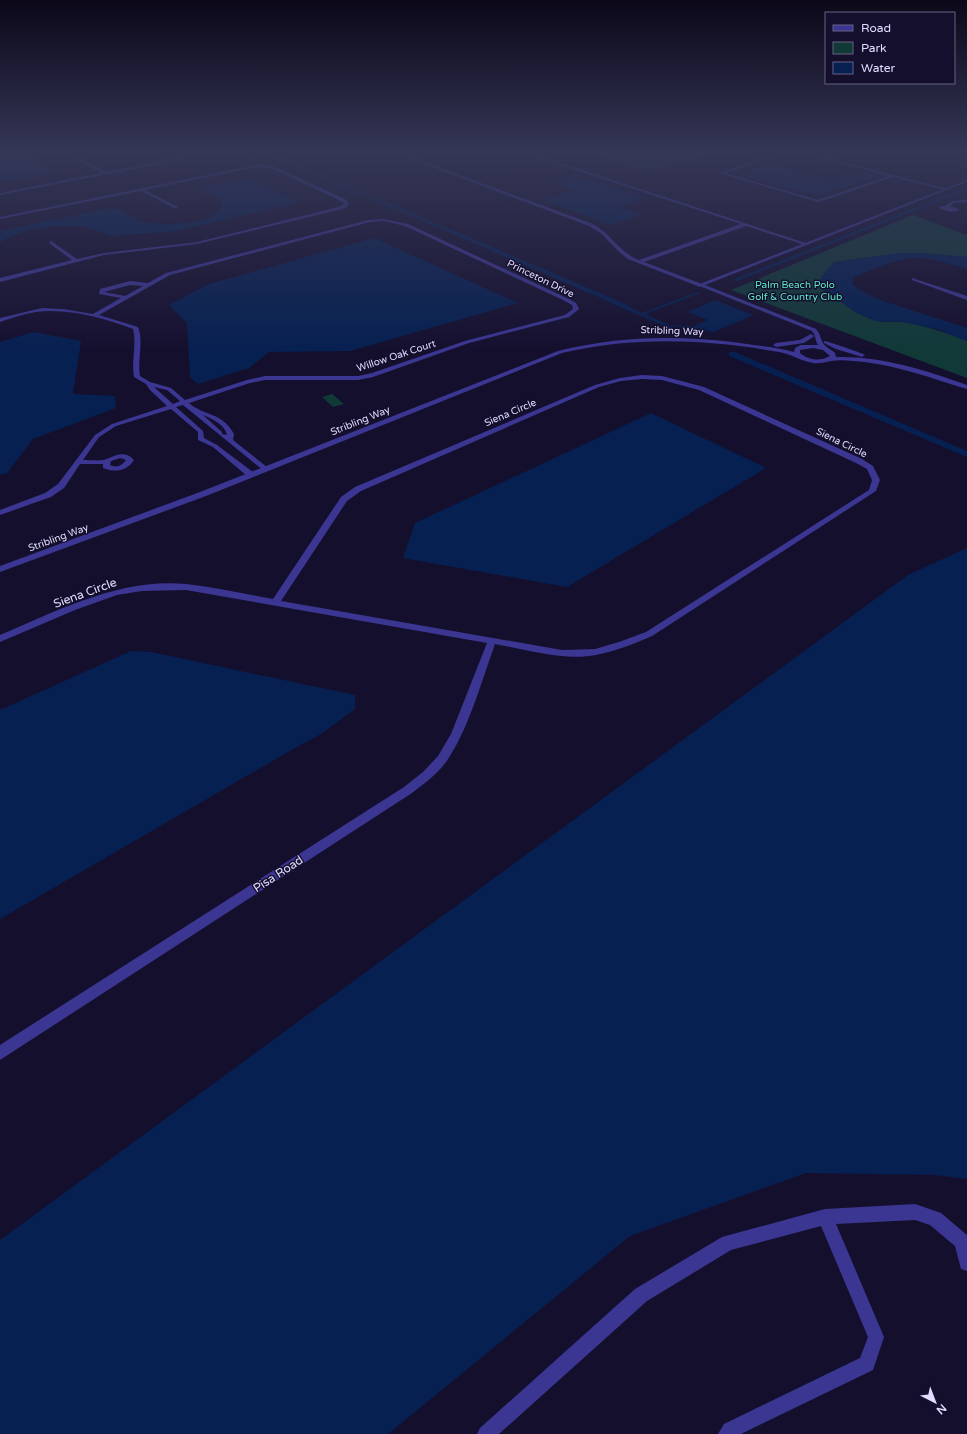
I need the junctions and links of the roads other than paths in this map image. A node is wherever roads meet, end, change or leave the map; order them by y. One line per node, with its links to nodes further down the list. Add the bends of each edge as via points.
1 (295, 219): 8 (street, via 197,243 116,252)
2 (574, 219): 9 (street, via 598,228 609,236 620,251)
3 (730, 219): 5 (street)
4 (870, 219): 7 (street)
5 (746, 224): 7 (street); 9 (street)
6 (51, 242): 8 (street)
7 (807, 244): 13 (street)
8 (76, 261): 11 (street)
9 (638, 262): 13 (street)
10 (914, 279): 15 (street)
11 (0, 280)
12 (149, 285): 14 (street); 14 (street, via 130,283 102,290 102,293); 16 (street, Princeton Drive, via 168,274 370,221 384,220 406,225 546,290 574,304)
13 (700, 285): 19 (street)
14 (127, 298): 17 (street)
15 (967, 298)
16 (576, 309): 34 (street, Willow Oak Court, via 567,316 467,342 372,375 358,378 265,378)
17 (94, 316): 18 (street, via 43,310); 32 (street, via 136,328 138,335 135,371 137,377)
18 (0, 320)
19 (807, 328): 20 (street, via 814,330); 21 (street)
20 (818, 335): 26 (street); 30 (street, via 838,348)
21 (811, 336): 23 (street, via 797,344); 24 (street, via 812,341)
22 (736, 344): 23 (street, Stribling Way); 28 (street, Stribling Way); 42 (street, Stribling Way, via 649,338 601,342 566,350)
23 (768, 346): 25 (street, Stribling Way)
24 (806, 346): 25 (street, Stribling Way); 26 (street, Stribling Way)
25 (800, 347): 28 (street, via 796,351)
26 (823, 348): 27 (street, Stribling Way)
27 (830, 351): 29 (street, via 833,356); 30 (street)
28 (798, 355): 29 (street, Stribling Way, via 812,361)
29 (831, 359): 31 (street, via 854,359)
30 (883, 360): 31 (street)
31 (895, 365): 33 (street)
32 (148, 383): 34 (street, via 169,389); 35 (street)
33 (967, 387)
34 (185, 402): 35 (street, Willow Oak Court); 36 (street)
35 (172, 406): 38 (street); 40 (street, Willow Oak Court, via 104,430 96,436)
36 (196, 411): 37 (street, via 209,414); 39 (street)
37 (225, 426): 39 (street); 39 (street, via 231,434)
38 (201, 434): 39 (street); 43 (street, via 200,439 215,446)
39 (222, 434): 42 (street)
40 (79, 462): 41 (street); 44 (street, Willow Oak Court, via 61,486 48,495)
41 (106, 462)
42 (264, 469): 43 (street, Stribling Way)
43 (250, 474): 45 (street, Stribling Way, via 203,494)
44 (0, 513)
45 (0, 569)
46 (276, 602): 47 (street, Siena Circle, via 186,586 152,587 117,593 87,603); 48 (street, Siena Circle); 48 (street, Siena Circle, via 344,499 358,489 616,379 666,378 700,387 859,461 870,468 876,480 872,491 649,634 595,652 562,653)
47 (0, 639)
48 (492, 641): 49 (street, Pisa Road, via 456,735 442,759 427,775 408,790)
49 (0, 1053)
50 (825, 1217): 51 (street, via 915,1212 935,1219 962,1241); 52 (street, via 728,1243 641,1295); 53 (street, via 876,1336 867,1364 730,1430)
51 (967, 1264)
52 (486, 1434)
53 (727, 1434)

